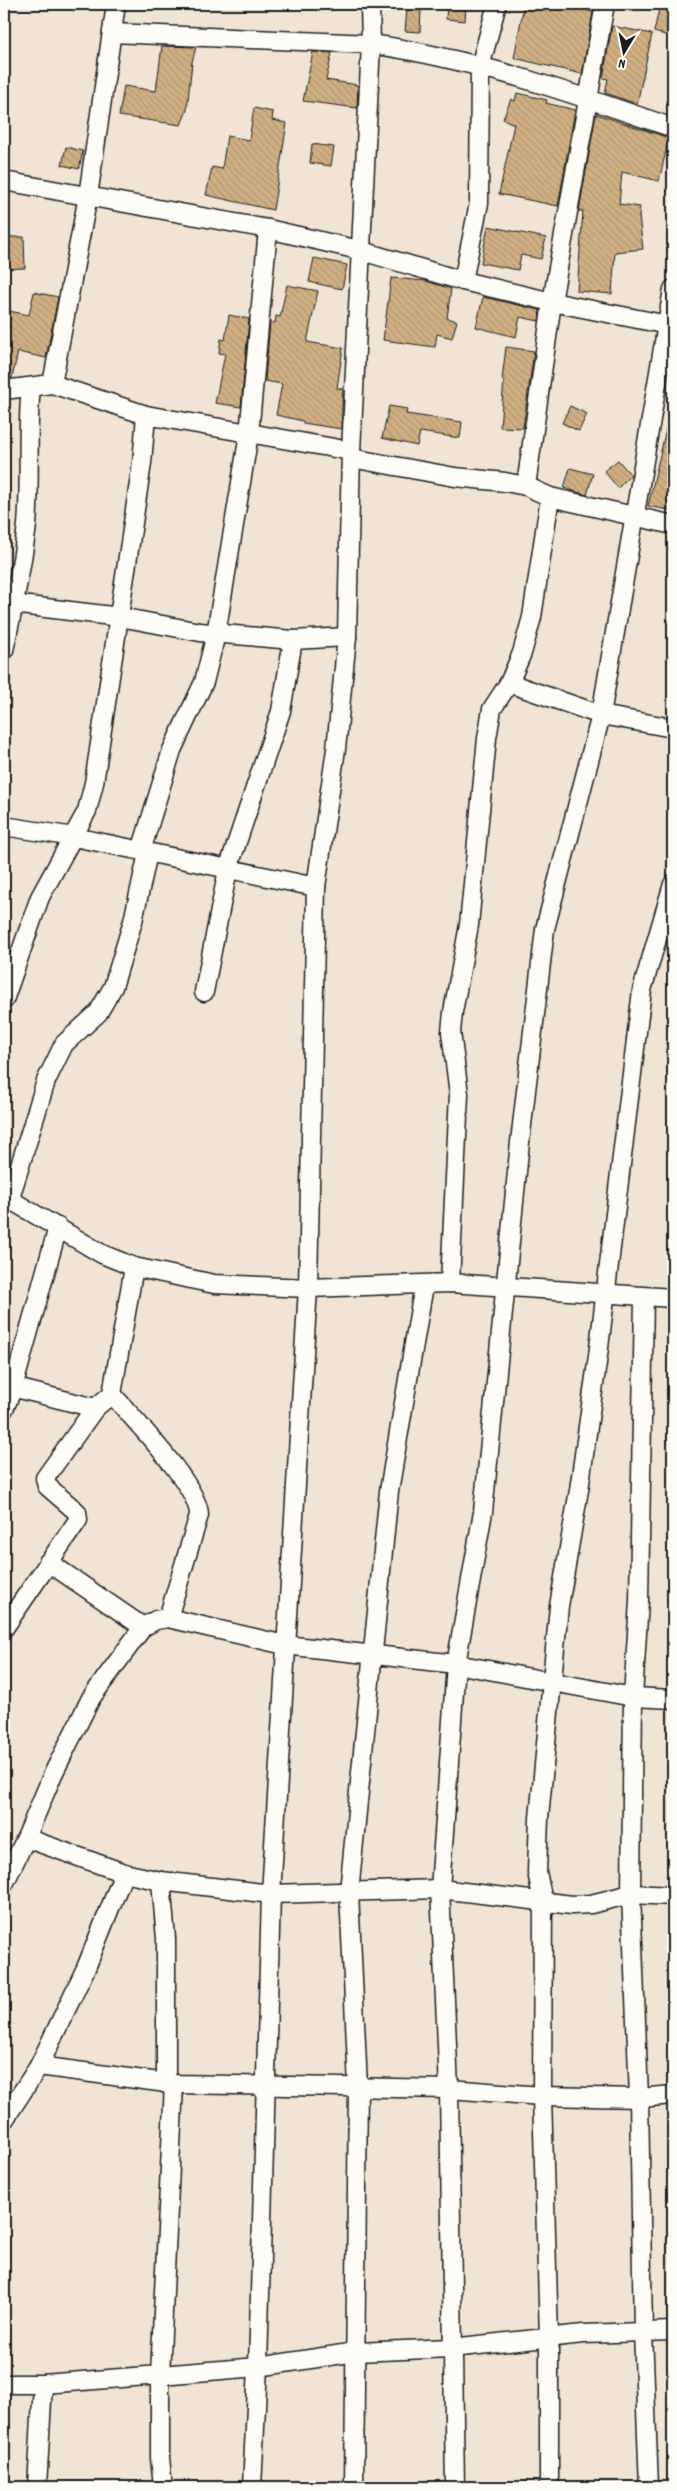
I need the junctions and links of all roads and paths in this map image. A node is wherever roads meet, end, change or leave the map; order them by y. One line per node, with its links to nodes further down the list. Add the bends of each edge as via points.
1 (116, 4): 5 (street)
2 (370, 4): 6 (street)
3 (497, 4): 7 (street)
4 (606, 4): 8 (street)
5 (112, 33): 6 (street); 11 (street)
6 (371, 44): 7 (street, via 438,55); 13 (street)
7 (480, 67): 8 (street); 14 (street, via 479,203)
8 (589, 99): 9 (street); 16 (street)
9 (673, 128)
10 (4, 181): 11 (street)
11 (88, 196): 12 (street); 18 (street)
12 (268, 229): 13 (street); 22 (street)
13 (359, 250): 14 (street); 23 (street)
14 (463, 281): 16 (street)
15 (673, 289): 17 (street)
16 (552, 302): 17 (street); 24 (street)
17 (671, 325): 26 (street)
18 (52, 384): 19 (street); 21 (street)
19 (31, 387): 20 (street); 28 (street, via 27,420 27,524)
20 (4, 390)
21 (146, 415): 22 (street); 29 (street)
22 (248, 434): 23 (street); 30 (street)
23 (351, 454): 24 (street, via 455,477); 31 (street)
24 (526, 486): 25 (street)
25 (550, 497): 26 (street); 34 (street, via 532,617)
26 (634, 515): 27 (street); 35 (street)
27 (673, 525)
28 (9, 604): 29 (street); 33 (street)
29 (120, 617): 30 (street); 38 (street, via 94,783 87,811)
30 (216, 634): 32 (street); 39 (street, via 204,682 172,750)
31 (347, 637): 32 (street); 42 (street, via 336,749)
32 (293, 640): 40 (street, via 281,711)
33 (4, 650)
34 (509, 683): 35 (street); 48 (street, via 492,709 486,738 469,925 452,1012 451,1032 460,1094)
35 (601, 715): 36 (street); 51 (street, via 545,929)
36 (673, 728)
37 (4, 826): 38 (street)
38 (74, 837): 39 (street); 44 (street, via 40,897)
39 (145, 852): 40 (street); 45 (street, via 133,921 113,987 98,1014 64,1044)
40 (228, 869): 42 (street); 43 (street)
41 (673, 884): 52 (street, via 642,990)
42 (316, 887): 50 (street)
43 (204, 992)
44 (4, 1000)
45 (7, 1197): 46 (street)
46 (58, 1227): 47 (street, via 102,1254); 55 (street)
47 (134, 1267): 50 (street, via 214,1284); 56 (street)
48 (450, 1283): 49 (street); 51 (street)
49 (424, 1285): 50 (street); 64 (street, via 389,1491)
50 (308, 1288): 63 (street)
51 (506, 1288): 52 (street); 65 (street, via 483,1512)
52 (605, 1294): 53 (street); 66 (street, via 579,1490 559,1606)
53 (644, 1297): 54 (street); 67 (street, via 639,1601)
54 (673, 1298)
55 (8, 1387): 57 (street); 58 (street)
56 (112, 1394): 58 (street); 60 (street, via 176,1470 199,1508)
57 (4, 1408)
58 (95, 1408): 59 (street, via 45,1478 47,1486 77,1512 78,1520)
59 (48, 1562): 61 (street); 62 (street)
60 (168, 1618): 61 (street); 63 (street)
61 (143, 1627): 69 (street, via 91,1698)
62 (4, 1628)
63 (286, 1645): 64 (street); 76 (street)
64 (371, 1654): 65 (street); 75 (street)
65 (456, 1664): 66 (street); 74 (street)
66 (552, 1682): 67 (street); 79 (street, via 539,1818 537,1872)
67 (633, 1697): 68 (street); 77 (street)
68 (673, 1699)
69 (26, 1838): 70 (street); 71 (street)
70 (10, 1851): 73 (street)
71 (124, 1873): 72 (street); 80 (street, via 86,1968)
72 (161, 1881): 76 (street); 81 (street)
73 (4, 1884)
74 (440, 1889): 75 (street); 79 (street); 84 (street)
75 (349, 1892): 76 (street); 83 (street)
76 (271, 1894): 82 (street)
77 (631, 1894): 78 (street); 79 (street, via 592,1904); 87 (street)
78 (673, 1896)
79 (543, 1901): 86 (street)
80 (39, 2066): 81 (street); 88 (street)
81 (170, 2084): 82 (street); 95 (street)
82 (265, 2086): 83 (street); 94 (street)
83 (358, 2087): 84 (street); 93 (street)
84 (450, 2089): 86 (street); 92 (street)
85 (673, 2095): 87 (street)
86 (542, 2096): 87 (street); 91 (street)
87 (639, 2098): 90 (street)
88 (4, 2120)
89 (673, 2331): 90 (street)
90 (643, 2332): 91 (street); 104 (street)
91 (549, 2338): 92 (street); 103 (street)
92 (451, 2348): 93 (street); 102 (street)
93 (356, 2352): 94 (street); 101 (street)
94 (258, 2367): 95 (street); 100 (street)
95 (160, 2375): 97 (street); 99 (street)
96 (4, 2384): 97 (street)
97 (43, 2384): 98 (street)
98 (37, 2487)
99 (163, 2487)
100 (252, 2487)
101 (354, 2487)
102 (455, 2487)
103 (549, 2487)
104 (649, 2487)

